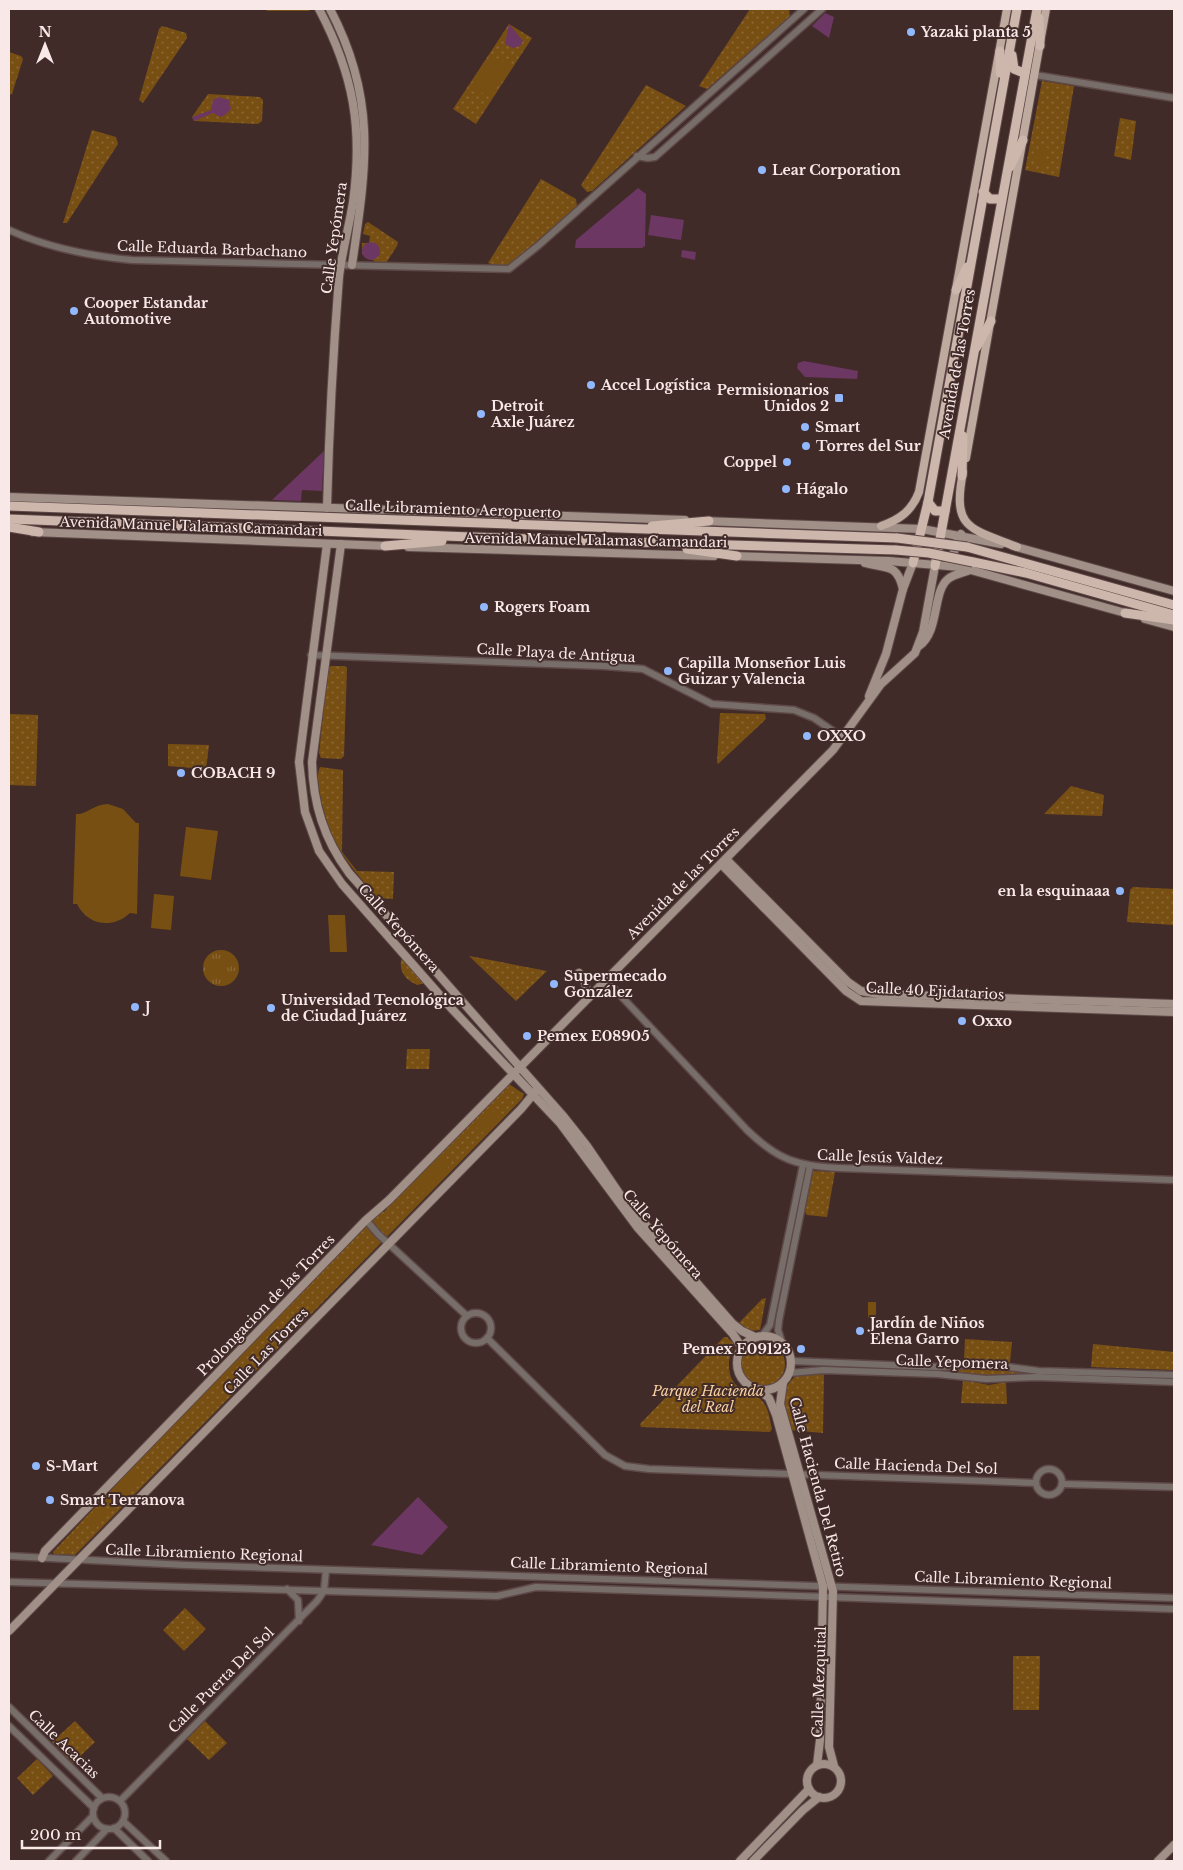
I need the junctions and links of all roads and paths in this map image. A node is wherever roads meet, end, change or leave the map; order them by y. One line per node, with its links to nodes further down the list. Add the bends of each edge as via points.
1 (319, 9): 25 (main road, Calle Yepómera, via 341,54 352,92 358,131 354,195)
2 (330, 9): 26 (main road, Calle Yepómera, via 355,69 365,126 366,163)
3 (822, 9): 17 (street, via 655,156)
4 (1007, 9): 11 (main road, Avenida de las Torres)
5 (1017, 9): 9 (highway, Avenida de las Torres)
6 (1038, 9): 10 (highway); 12 (highway, Avenida de las Torres)
7 (1046, 9): 10 (main road, Avenida de las Torres)
8 (801, 10): 17 (street)
9 (1014, 28): 12 (highway, via 1012,66); 14 (highway, Avenida de las Torres)
10 (1040, 46): 13 (main road, Avenida de las Torres)
11 (1000, 50): 14 (highway, via 999,79); 27 (main road, Avenida de las Torres)
12 (1024, 73): 18 (highway, Avenida de las Torres)
13 (1034, 75): 15 (street); 16 (main road, Avenida de las Torres)
14 (1003, 87): 19 (highway, Avenida de las Torres)
15 (1174, 98)
16 (1023, 140): 18 (highway); 28 (main road, Avenida de las Torres)
17 (637, 156): 26 (street, Calle Eduarda Barbachano, via 509,269)
18 (1004, 181): 20 (highway, Avenida de las Torres)
19 (983, 192): 20 (highway, via 990,199); 21 (highway, Avenida de las Torres)
20 (1001, 199): 23 (highway, Avenida de las Torres)
21 (978, 224): 23 (highway, via 988,224); 24 (highway, Avenida de las Torres)
22 (9, 230): 25 (street, Calle Eduarda Barbachano, via 53,247 132,260)
23 (995, 231): 29 (highway, Avenida de las Torres)
24 (972, 255): 27 (highway); 31 (highway, Avenida de las Torres)
25 (340, 265): 26 (street, Calle Eduarda Barbachano); 38 (main road, Calle Yepómera, via 331,379)
26 (352, 265)
27 (956, 290): 30 (main road, Avenida de las Torres)
28 (991, 321): 29 (highway); 33 (main road, Avenida de las Torres)
29 (973, 355): 32 (highway, Avenida de las Torres)
30 (936, 395): 31 (highway); 42 (main road, Avenida de las Torres, via 916,501 900,518)
31 (945, 404): 35 (highway, Avenida de las Torres)
32 (964, 408): 33 (highway); 39 (highway, Avenida de las Torres)
33 (962, 476): 56 (main road, Avenida de las Torres, via 958,505 966,523 975,530)
34 (9, 499): 37 (highway); 38 (main road, Avenida Manuel Talamas Camandari)
35 (928, 502): 39 (highway, via 935,511); 45 (highway, Avenida de las Torres)
36 (9, 506): 37 (highway, Calle Libramiento Aeropuerto)
37 (72, 508): 46 (highway, Calle Libramiento Aeropuerto)
38 (327, 508): 41 (main road, Avenida Manuel Talamas Camandari)
39 (945, 511): 47 (highway, Avenida de las Torres)
40 (9, 519): 51 (highway, Calle Libramiento Aeropuerto)
41 (709, 521): 42 (main road, Avenida Manuel Talamas Camandari); 46 (highway, via 654,525)
42 (880, 526): 44 (main road, Avenida Manuel Talamas Camandari)
43 (9, 527): 49 (highway)
44 (899, 528): 45 (main road, Avenida Manuel Talamas Camandari); 59 (main road, via 904,552)
45 (922, 529): 47 (main road, Avenida Manuel Talamas Camandari); 60 (highway, Avenida de las Torres)
46 (634, 530): 66 (highway, Calle Libramiento Aeropuerto, bridge, via 897,538 967,547)
47 (941, 531): 50 (main road, Avenida Manuel Talamas Camandari); 62 (highway, Avenida de las Torres)
48 (9, 532): 49 (main road, Avenida Manuel Talamas Camandari)
49 (39, 532): 53 (main road, Avenida Manuel Talamas Camandari)
50 (961, 534): 56 (main road, Avenida Manuel Talamas Camandari); 63 (main road, via 952,557)
51 (479, 538): 52 (highway, Calle Libramiento Aeropuerto); 55 (highway)
52 (639, 542): 57 (highway); 61 (highway, Calle Libramiento Aeropuerto, bridge, via 896,550 929,553)
53 (327, 544): 54 (main road, Avenida Manuel Talamas Camandari); 72 (main road, Calle Yepómera, via 319,618)
54 (341, 544): 55 (main road, Avenida Manuel Talamas Camandari); 73 (main road, Calle Yepómera, via 334,611)
55 (386, 546): 57 (main road, Avenida Manuel Talamas Camandari)
56 (1017, 547): 65 (main road, Avenida Manuel Talamas Camandari)
57 (737, 556): 58 (main road, Avenida Manuel Talamas Camandari)
58 (851, 559): 59 (main road, Avenida Manuel Talamas Camandari); 64 (main road, via 895,570)
59 (889, 561): 60 (main road, Avenida Manuel Talamas Camandari)
60 (913, 563): 62 (main road, Avenida Manuel Talamas Camandari); 64 (main road, Avenida de las Torres)
61 (973, 565): 63 (main road, Avenida Manuel Talamas Camandari); 67 (main road, Avenida Manuel Talamas Camandari); 68 (highway, via 1026,573); 71 (main road, via 945,583 929,633)
62 (935, 566): 63 (main road, Avenida Manuel Talamas Camandari); 71 (main road, Avenida de las Torres)
63 (960, 567)
64 (903, 589): 74 (main road, Avenida de las Torres, via 892,635)
65 (1174, 591)
66 (1174, 605)
67 (1125, 613): 69 (highway); 70 (main road, Avenida Manuel Talamas Camandari)
68 (1174, 615)
69 (1174, 620)
70 (1174, 627)
71 (919, 646): 74 (main road, Avenida de las Torres, via 886,678)
72 (311, 655): 73 (street, Calle Playa de Antigua); 83 (main road, Calle Yepómera, via 299,762 305,812 319,851 342,884)
73 (325, 656): 75 (street, Calle Playa de Antigua, via 637,668 712,704 805,713); 82 (main road, Calle Yepómera, via 312,776 318,812 329,842 349,873)
74 (866, 705): 75 (main road, Avenida de las Torres)
75 (843, 738): 76 (main road, Avenida de las Torres)
76 (724, 862): 78 (main road, Avenida de las Torres); 80 (main road, Calle 40 Ejidatarios, via 848,982 862,991); 81 (main road, Calle 40 Ejidatarios, via 846,991 861,1001)
77 (579, 973): 79 (main road, via 585,982)
78 (606, 980): 79 (main road, Avenida de las Torres); 86 (street, Calle Jesús Valdez, via 755,1138 773,1152)
79 (588, 998): 82 (main road, Avenida de las Torres)
80 (1174, 1004)
81 (1174, 1012)
82 (520, 1067): 83 (main road, Avenida de las Torres); 84 (main road, Calle Yepómera)
83 (513, 1074): 85 (main road, Calle Yepómera); 88 (main road, Prolongacion de las Torres)
84 (536, 1086): 85 (main road); 91 (main road, Calle Yepómera, via 587,1146 642,1223 732,1323)
85 (534, 1095): 89 (main road, Calle Las Torres); 94 (main road, Calle Yepómera, via 582,1151 638,1228)
86 (806, 1166): 87 (street, Calle Jesús Valdez); 91 (street, via 770,1324); 93 (street, via 778,1320)
87 (1174, 1180)
88 (366, 1220): 89 (street); 106 (main road, Prolongacion de las Torres, via 45,1551)
89 (389, 1243): 90 (street); 107 (main road, Calle Las Torres)
90 (467, 1316): 92 (street, via 476,1313 486,1316 491,1324); 92 (street, via 461,1329 465,1338 474,1342)
91 (759, 1337): 93 (main road); 94 (main road)
92 (487, 1338): 101 (street, Calle Hacienda Del Sol, via 617,1464 649,1469)
93 (782, 1343): 95 (main road)
94 (742, 1348): 100 (main road, via 737,1361 739,1374 747,1385)
95 (792, 1361): 96 (main road); 97 (street, Calle Yepomera, via 937,1367 985,1364 1039,1371)
96 (790, 1373): 98 (street, Calle Yepomera, via 823,1370 986,1379 1037,1377); 99 (main road)
97 (1174, 1376)
98 (1174, 1382)
99 (783, 1383): 100 (main road, via 772,1390); 101 (main road, Calle Hacienda Del Retiro, via 780,1404)
100 (759, 1390): 101 (main road, Calle Hacienda Del Retiro, via 772,1404)
101 (796, 1473): 102 (street, Calle Hacienda Del Sol); 111 (main road, Calle Hacienda Del Retiro); 112 (main road, Calle Hacienda Del Retiro)
102 (1036, 1483): 103 (street, via 1040,1492 1048,1496 1058,1492); 103 (street, via 1040,1473 1050,1469 1059,1474)
103 (1062, 1484): 104 (street)
104 (1174, 1487)
105 (9, 1556): 106 (street, Calle Libramiento Regional)
106 (42, 1558): 107 (street, Calle Libramiento Regional)
107 (78, 1560): 108 (street, Calle Libramiento Regional); 110 (main road, Calle Las Torres)
108 (326, 1570): 111 (street, Calle Libramiento Regional); 114 (street)
109 (9, 1582): 110 (street, Calle Libramiento Regional)
110 (55, 1583): 113 (street, Calle Libramiento Regional); 120 (main road, Calle Las Torres)
111 (823, 1586): 112 (street, Calle Libramiento Regional); 115 (main road, Calle Hacienda Del Retiro)
112 (832, 1586): 116 (main road, Calle Hacienda Del Retiro); 117 (street, Calle Libramiento Regional)
113 (287, 1589): 114 (street, Calle Libramiento Regional); 119 (street, via 298,1600)
114 (324, 1591): 115 (street, Calle Libramiento Regional, via 497,1596 536,1587); 119 (street, Calle Puerta Del Sol)
115 (824, 1598): 116 (street, Calle Libramiento Regional); 123 (main road, Calle Mezquital)
116 (834, 1598): 118 (street, Calle Libramiento Regional); 124 (main road, Calle Mezquital, via 830,1747)
117 (1174, 1598)
118 (1174, 1609)
119 (299, 1620): 128 (street, Calle Puerta Del Sol)
120 (9, 1631)
121 (9, 1707): 127 (street, Calle Acacias)
122 (9, 1726): 129 (street, Calle Acacias)
123 (817, 1765): 124 (main road); 125 (main road, via 808,1775)
124 (834, 1766): 126 (main road, via 841,1777 840,1789 831,1797)
125 (809, 1789): 126 (main road); 137 (main road)
126 (819, 1797): 138 (main road)
127 (102, 1798): 128 (street); 129 (street)
128 (120, 1801): 130 (street, via 124,1808)
129 (93, 1812): 131 (street, via 97,1823); 133 (street)
130 (123, 1821): 131 (street); 136 (street)
131 (111, 1828): 134 (street); 135 (street)
132 (1174, 1845): 139 (main road)
133 (49, 1861)
134 (76, 1861)
135 (148, 1861)
136 (166, 1861)
137 (740, 1861)
138 (753, 1861)
139 (1158, 1861)

